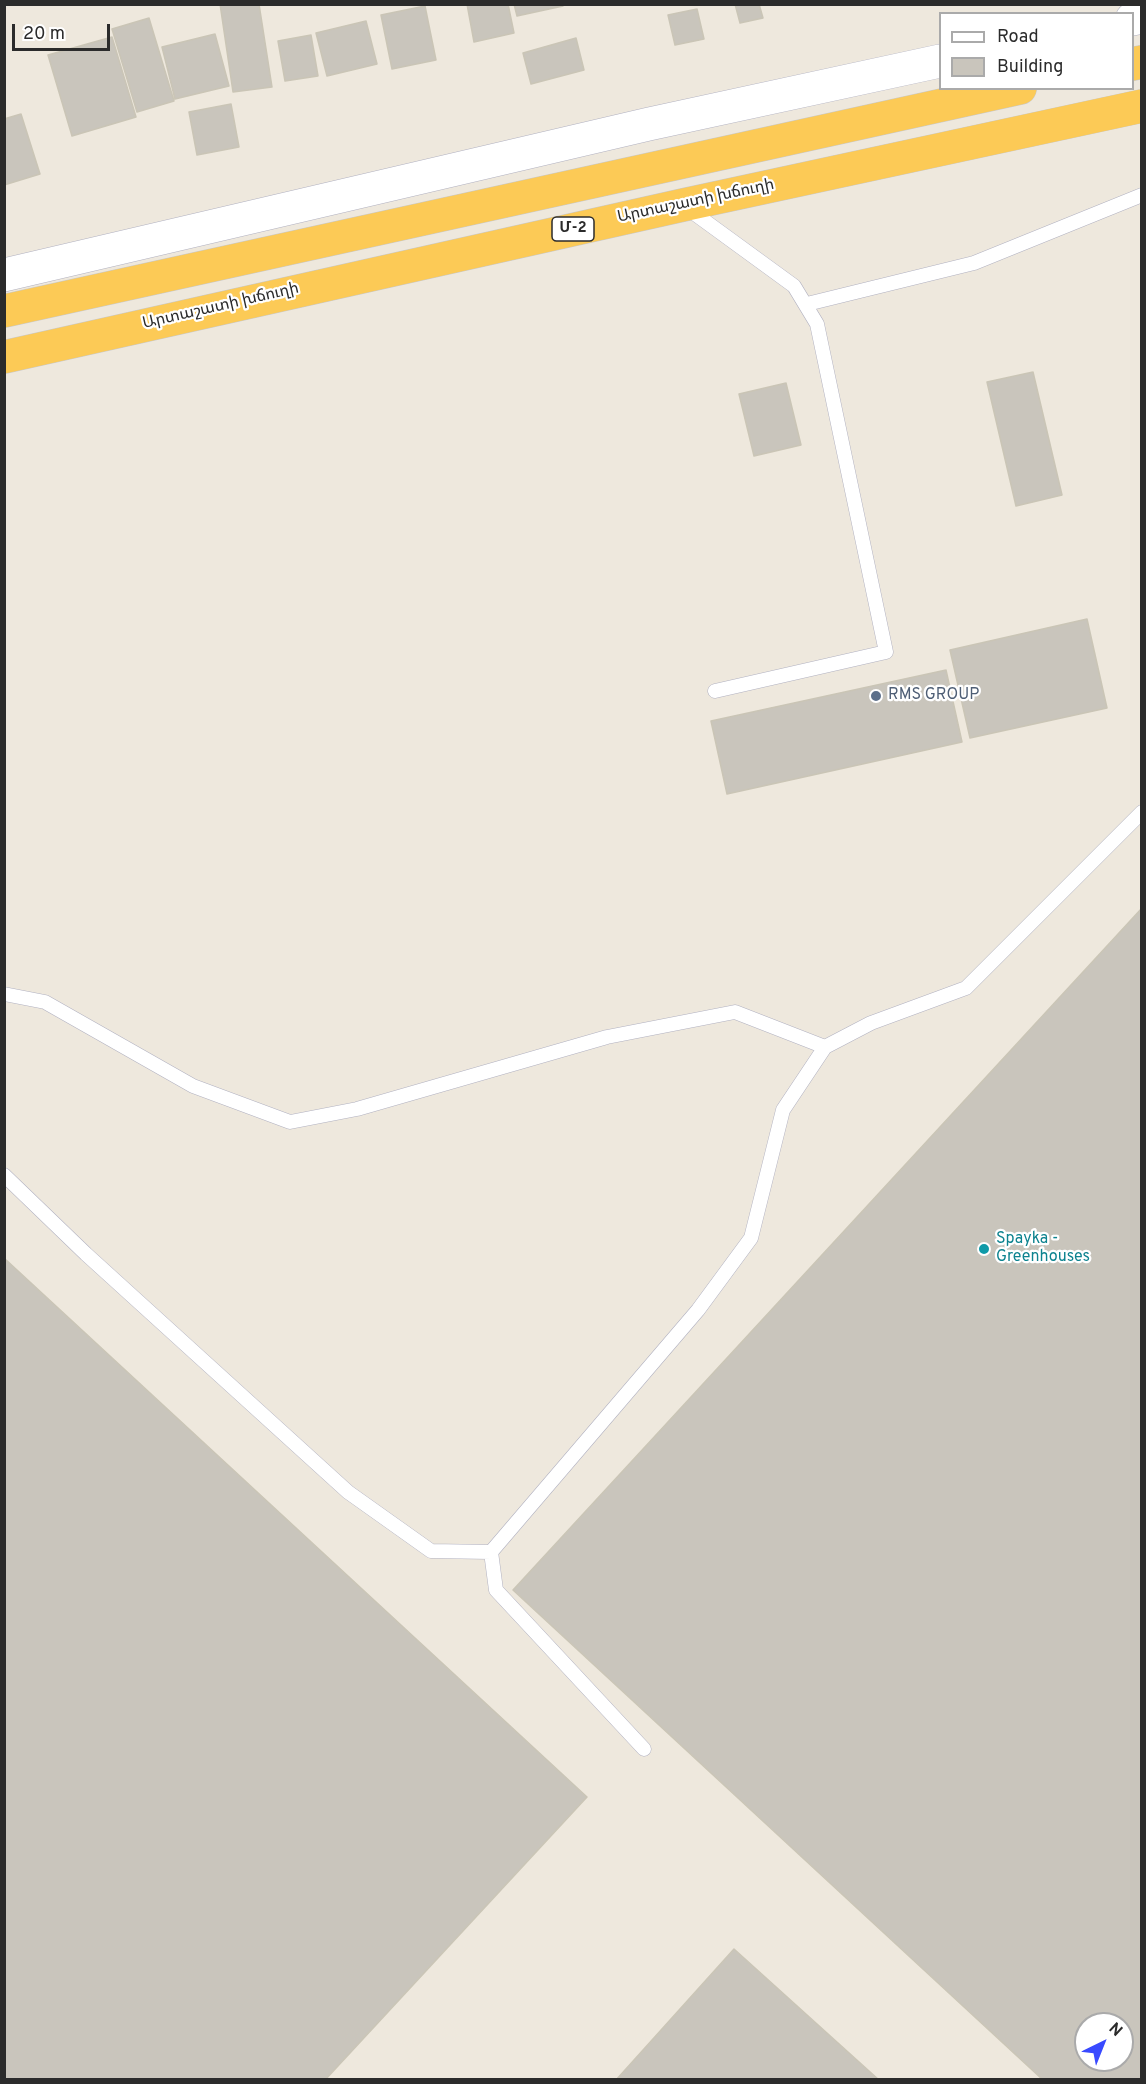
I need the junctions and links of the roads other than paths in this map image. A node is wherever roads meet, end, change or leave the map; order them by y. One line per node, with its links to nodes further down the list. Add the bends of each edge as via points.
1 (939, 61): 6 (street, via 649,124)
2 (1011, 90): 8 (highway)
3 (1142, 106): 5 (highway, Արտաշատի խճուղի / Մ-2)
4 (1142, 195): 7 (lane, via 974,263)
5 (683, 205): 7 (lane, via 794,286); 9 (highway, Արտաշատի խճուղի / Մ-2)
6 (4, 275)
7 (807, 304): 10 (lane, via 817,324 886,652)
8 (4, 311)
9 (4, 357)
10 (716, 692)
11 (1142, 812): 13 (lane, via 966,988 871,1023)
12 (4, 994): 13 (lane, via 45,1002 193,1086 290,1122 357,1109 607,1037 735,1011)
13 (825, 1047): 15 (lane, via 783,1110 751,1238 698,1310)
14 (4, 1175): 15 (lane, via 348,1492 431,1551)
15 (491, 1552): 16 (lane, via 496,1590)
16 (644, 1749)

